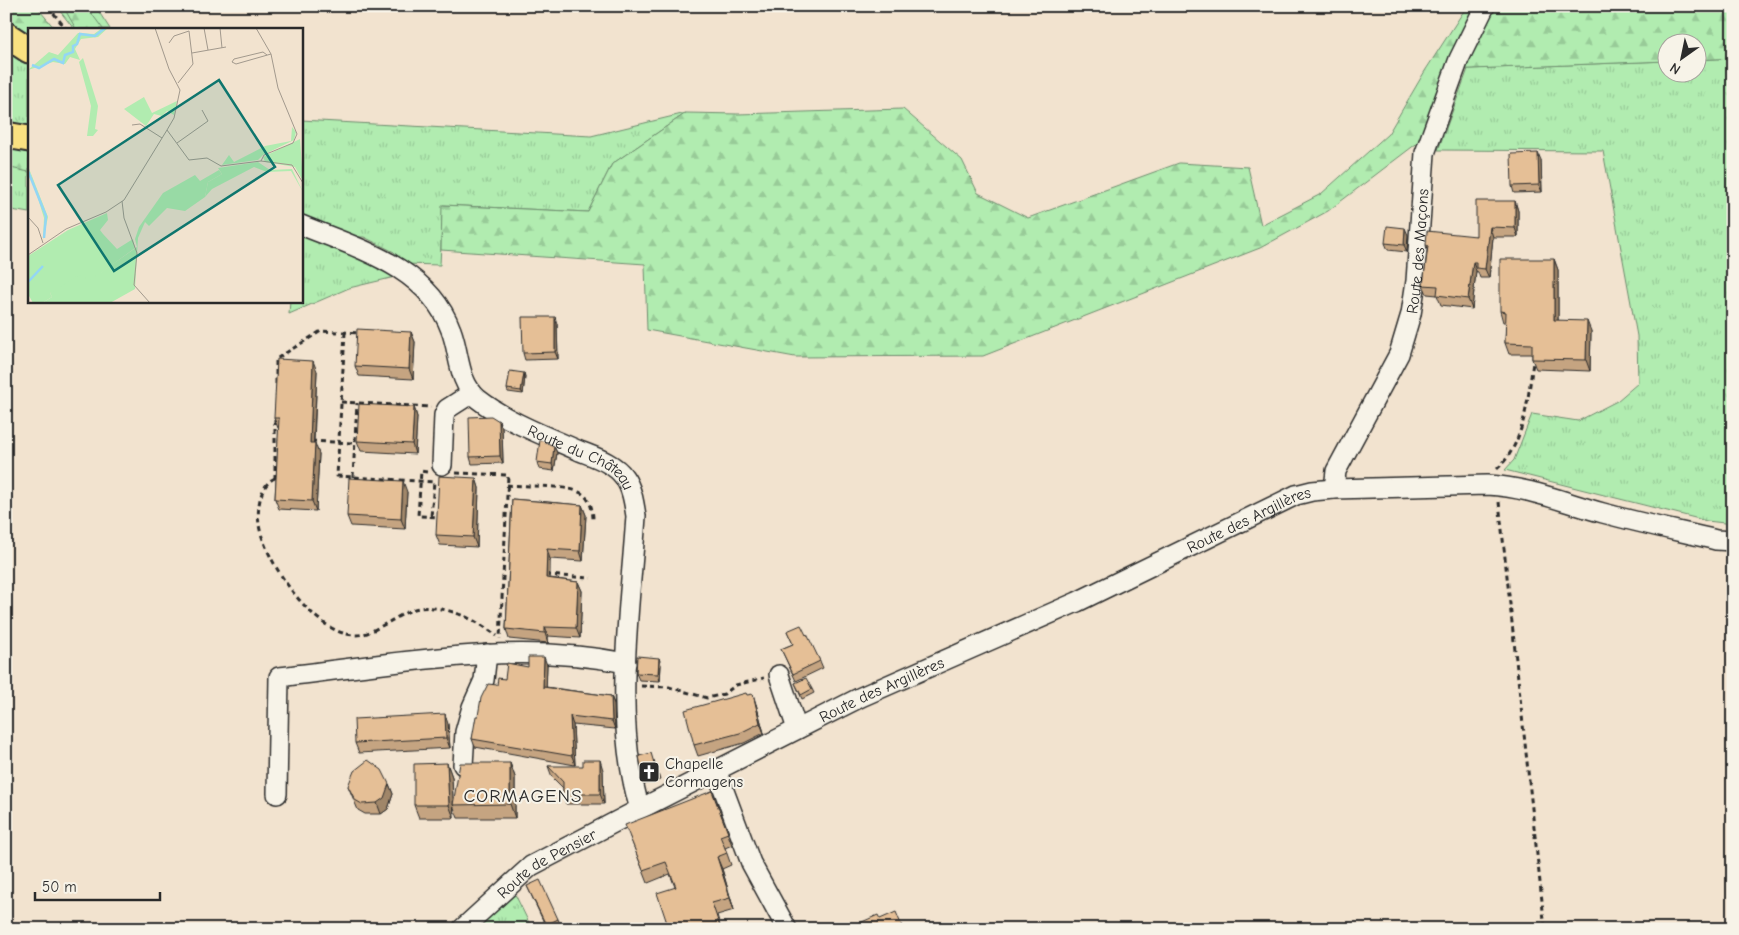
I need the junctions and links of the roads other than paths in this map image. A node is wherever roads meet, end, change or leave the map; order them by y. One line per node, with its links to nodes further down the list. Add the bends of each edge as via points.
1 (1486, 6): 9 (street, Route des Maçons, via 1459,59 1425,152 1416,281 1411,314 1399,354 1336,470)
2 (6, 35): 3 (main road)
3 (28, 49)
4 (6, 135): 5 (main road)
5 (28, 139)
6 (302, 226): 7 (street, Route du Château, via 377,256 428,291 448,321 461,372)
7 (472, 393): 8 (street, via 447,409 444,415); 12 (street, Route du Château, via 493,409 610,465 624,476 631,490 636,516)
8 (442, 470)
9 (1334, 489): 10 (street, Route des Argillères, via 1499,486 1537,492 1603,513 1716,540); 14 (street, Route des Argillères, via 1296,495 1077,602 861,697)
10 (1733, 541)
11 (495, 649): 12 (street, via 588,656); 15 (street, via 465,732); 17 (street, via 279,677)
12 (626, 664): 18 (street, Route du Château, via 627,746)
13 (779, 675): 14 (street, Route des Argillères)
14 (797, 729): 16 (street, Route des Argillères)
15 (463, 765)
16 (717, 772): 18 (street, Route des Argillères); 20 (street, via 751,863)
17 (276, 794)
18 (640, 809): 19 (street, Route de Pensier, via 531,866)
19 (462, 929)
20 (787, 929)

